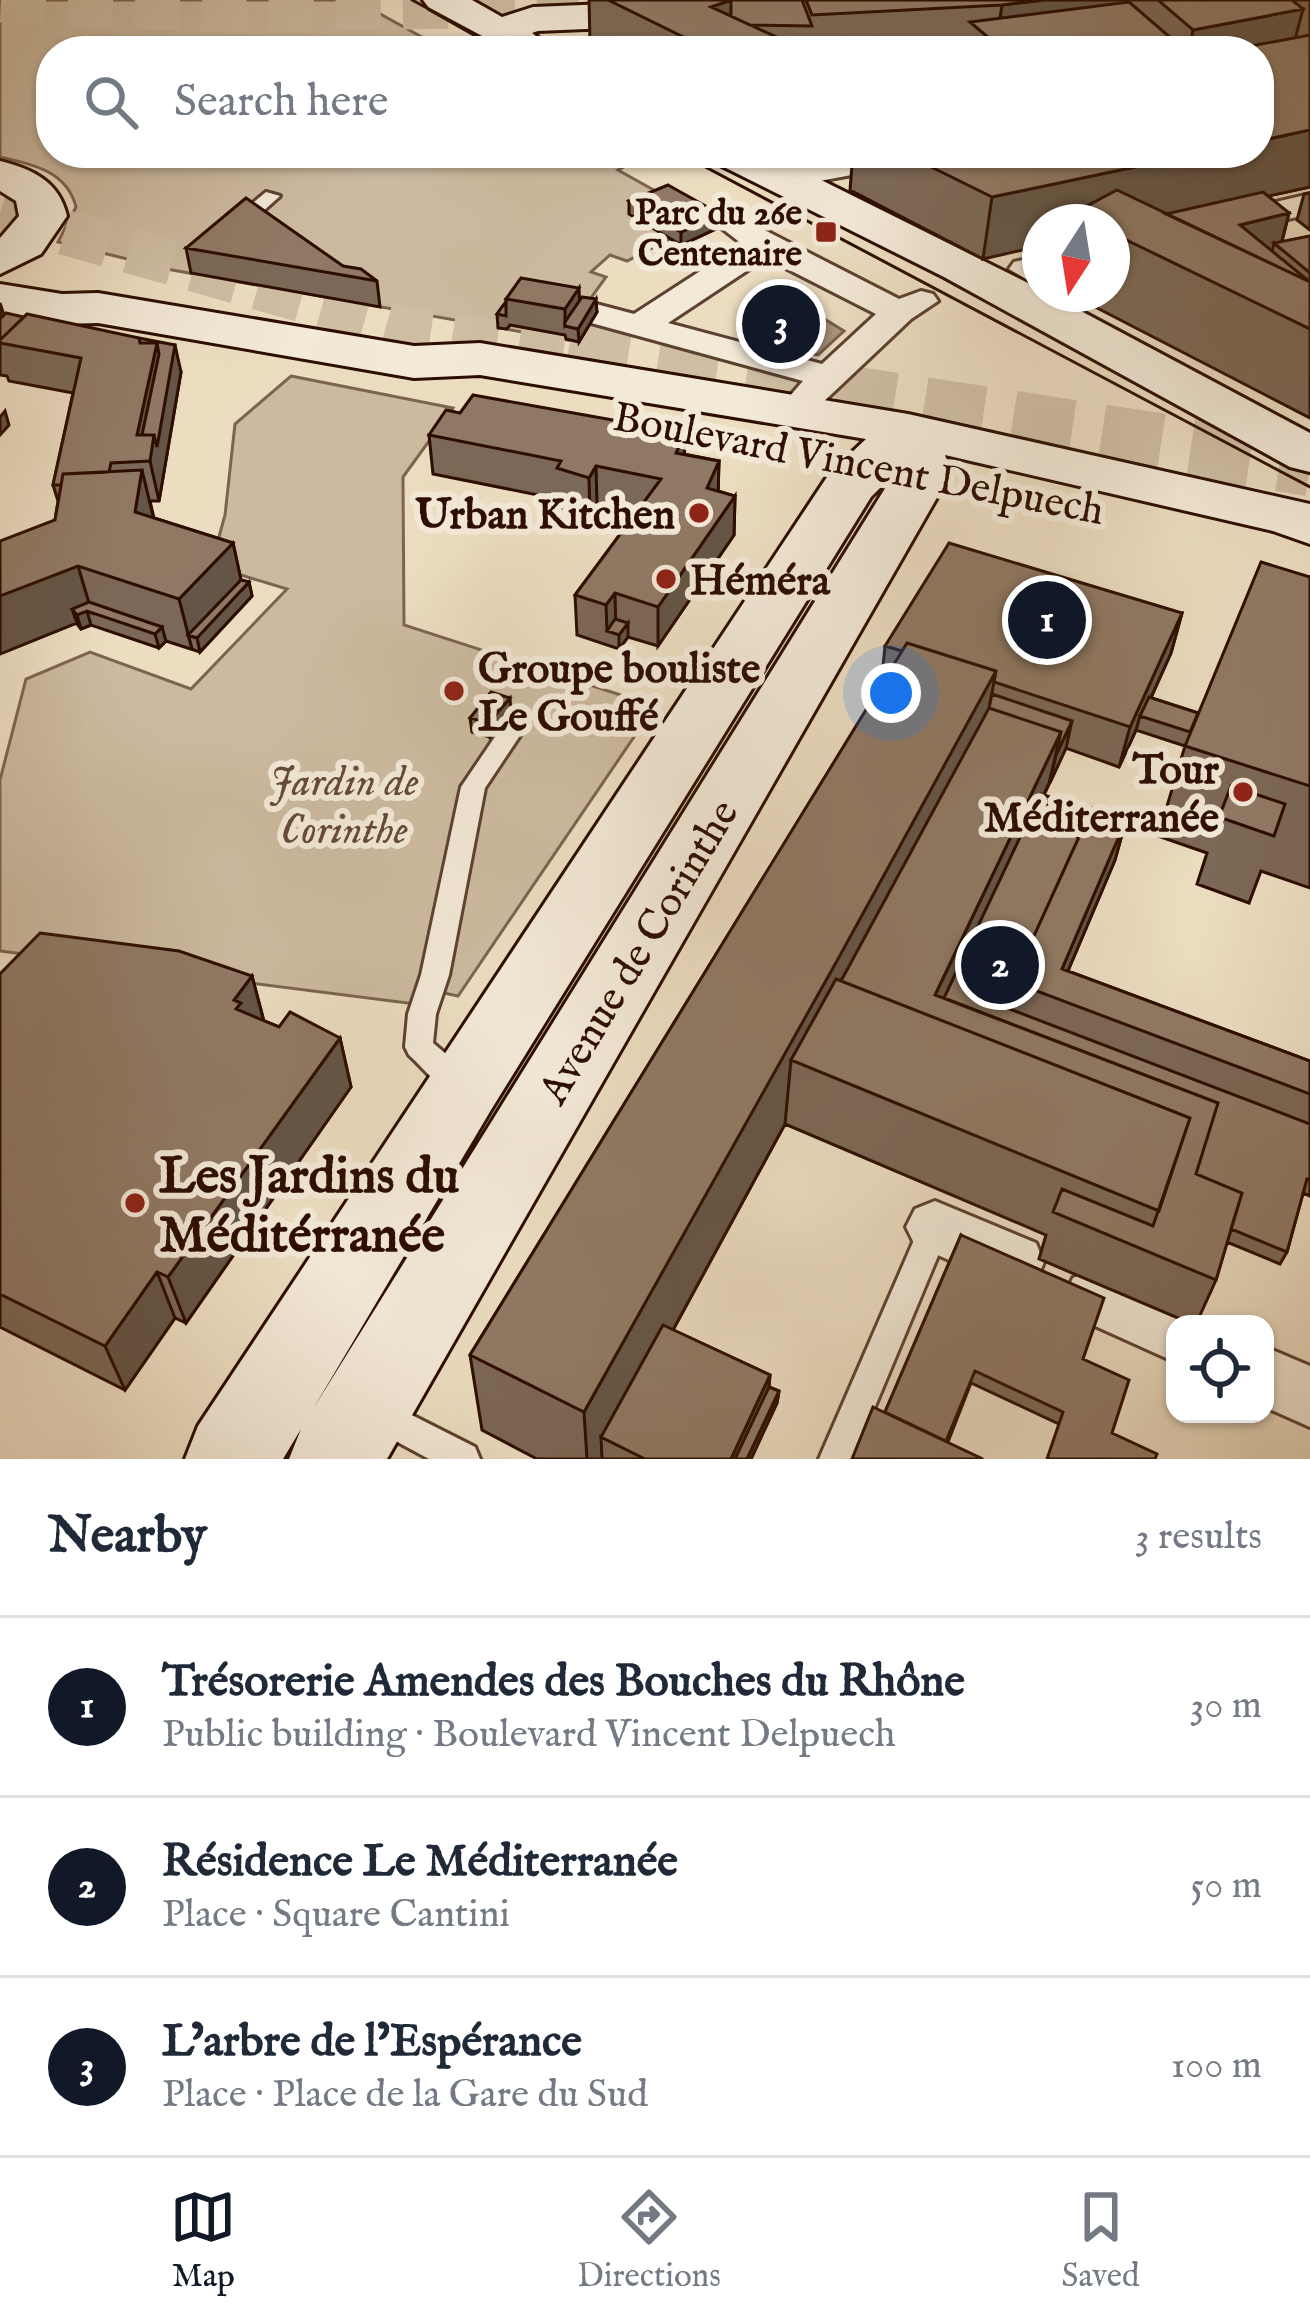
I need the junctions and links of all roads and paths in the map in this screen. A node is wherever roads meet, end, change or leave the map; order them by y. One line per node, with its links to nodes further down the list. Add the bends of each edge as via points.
1 (579, 4): 2 (main road)
2 (713, 6): 3 (main road)
3 (484, 18)
4 (761, 168): 7 (main road)
5 (841, 168): 7 (street)
6 (0, 175): 14 (main road, via 42,202 38,230)
7 (782, 179): 19 (main road)
8 (272, 196): 11 (lane)
9 (1310, 204): 13 (street)
10 (731, 223): 12 (street)
11 (228, 233)
12 (764, 244): 18 (street); 18 (street, via 913,305 816,388)
13 (1130, 246)
14 (12, 252): 16 (main road, Boulevard Vincent Delpuech)
15 (0, 298): 16 (main road, Boulevard Vincent Delpuech)
16 (98, 308): 21 (main road, Boulevard Vincent Delpuech, via 414,362 459,386)
17 (596, 314): 18 (street)
18 (642, 324)
19 (1190, 391): 20 (main road); 22 (main road, via 1222,427 1215,446 1176,466)
20 (1310, 455)
21 (899, 456): 22 (main road, Boulevard Vincent Delpuech); 24 (main road, Boulevard Vincent Delpuech, via 1276,539); 26 (main road, Avenue de Corinthe); 34 (main road, Avenue de Corinthe)
22 (1078, 470): 23 (main road, Boulevard Vincent Delpuech)
23 (1310, 526)
24 (1310, 539)
25 (511, 730): 26 (lane, via 473,787 422,1014 419,1048)
26 (463, 1086): 31 (main road, Avenue de Corinthe)
27 (935, 1227): 28 (street); 37 (lane)
28 (1029, 1268)
29 (1094, 1297): 30 (street)
30 (1166, 1330)
31 (287, 1367): 34 (main road); 35 (main road, Avenue de Corinthe)
32 (1274, 1380): 33 (street)
33 (1310, 1397)
34 (350, 1433): 36 (lane)
35 (231, 1459)
36 (463, 1459)
37 (836, 1459)

